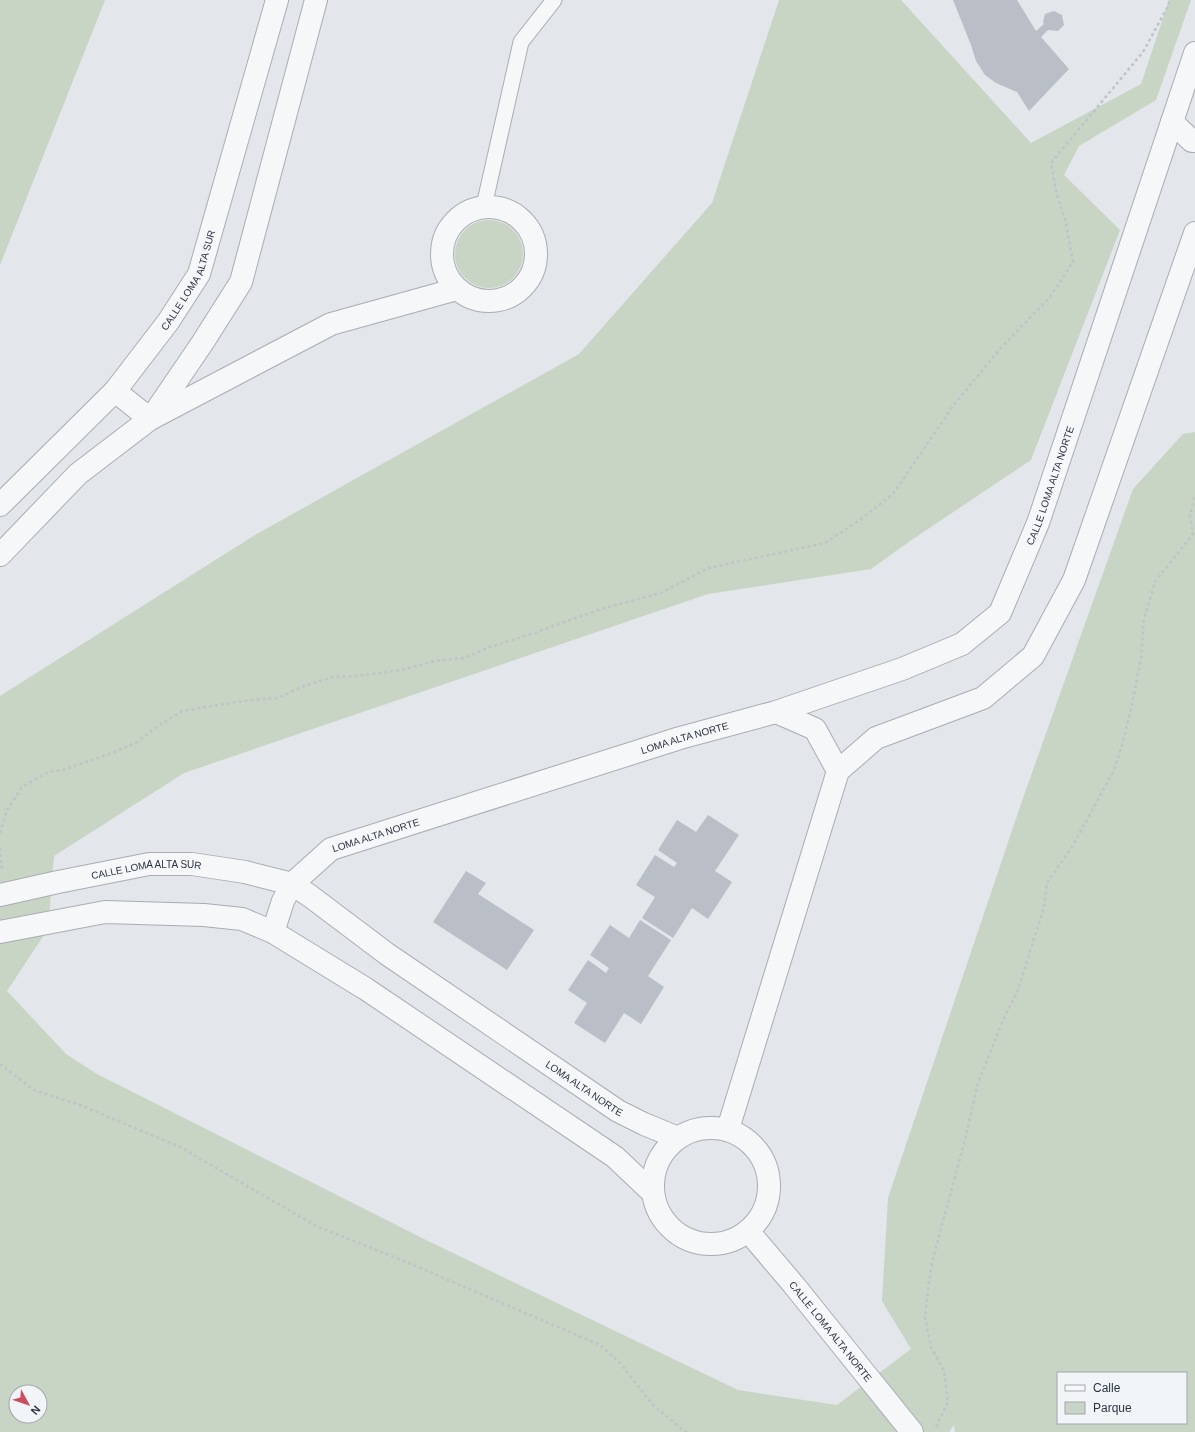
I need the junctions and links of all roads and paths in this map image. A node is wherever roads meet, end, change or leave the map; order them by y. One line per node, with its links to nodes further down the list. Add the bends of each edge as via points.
1 (277, 0): 11 (street, CALLE LOMA ALTA SUR, via 199,274 168,322)
2 (316, 0): 12 (street, via 241,282)
3 (554, 0): 8 (lane, via 521,42)
4 (1170, 0): 18 (path, via 1143,52 1051,163 1073,262 1050,297 999,350 953,406 893,494 860,520 824,543 708,568 661,593 602,609 464,658 365,675 333,676 278,698 182,711 137,742 63,770 48,772 22,787 7,810)
5 (1195, 53): 6 (street, CALLE LOMA ALTA NORTE)
6 (1172, 122): 7 (street); 16 (street, CALLE LOMA ALTA NORTE, via 1038,523 1000,614 962,644 902,669)
7 (1195, 142)
8 (484, 206): 10 (street, via 469,211 456,220 447,232 442,247 448,277); 10 (street, via 514,212 525,223 534,236 537,252 534,268 527,282 516,293 502,300 486,301 471,298)
9 (1195, 233): 17 (street, via 1074,580 1033,656 983,698 876,738)
10 (457, 289): 12 (street, via 331,324)
11 (115, 391): 12 (street); 14 (street, CALLE LOMA ALTA SUR)
12 (150, 419): 15 (street, via 78,474)
13 (1195, 495): 30 (path, via 1190,515 1193,534 1155,582 1144,619 1141,658 1132,704 1113,772 1072,847 1047,883 1044,907 1017,993 1005,1015 978,1082 932,1262 928,1289 925,1318 930,1347 944,1371 948,1402 936,1428)
14 (0, 505)
15 (0, 555)
16 (776, 712): 17 (street, via 815,729); 19 (street, LOMA ALTA NORTE, via 680,738 332,849)
17 (838, 772): 24 (street)
18 (0, 833)
19 (292, 884): 20 (street, CALLE LOMA ALTA SUR, via 245,872 192,864 149,864); 22 (street, via 282,901); 25 (street, LOMA ALTA NORTE, via 388,954 618,1111)
20 (0, 895)
21 (0, 932): 22 (street, via 105,912 204,915 242,919)
22 (273, 932): 26 (street, via 366,989 615,1157)
23 (0, 1064): 28 (path, via 34,1090 80,1105 180,1147 316,1226 600,1345 621,1364 652,1404)
24 (728, 1130): 25 (street, via 710,1127 693,1130); 27 (street, via 744,1137 757,1150 766,1165 770,1183 768,1201 760,1218)
25 (678, 1138): 26 (street, via 666,1149 658,1162)
26 (653, 1193): 27 (street, via 658,1210 667,1225 681,1236 698,1243 727,1242)
27 (748, 1231): 29 (street, CALLE LOMA ALTA NORTE)
28 (687, 1432)
29 (912, 1432)
30 (931, 1432)

